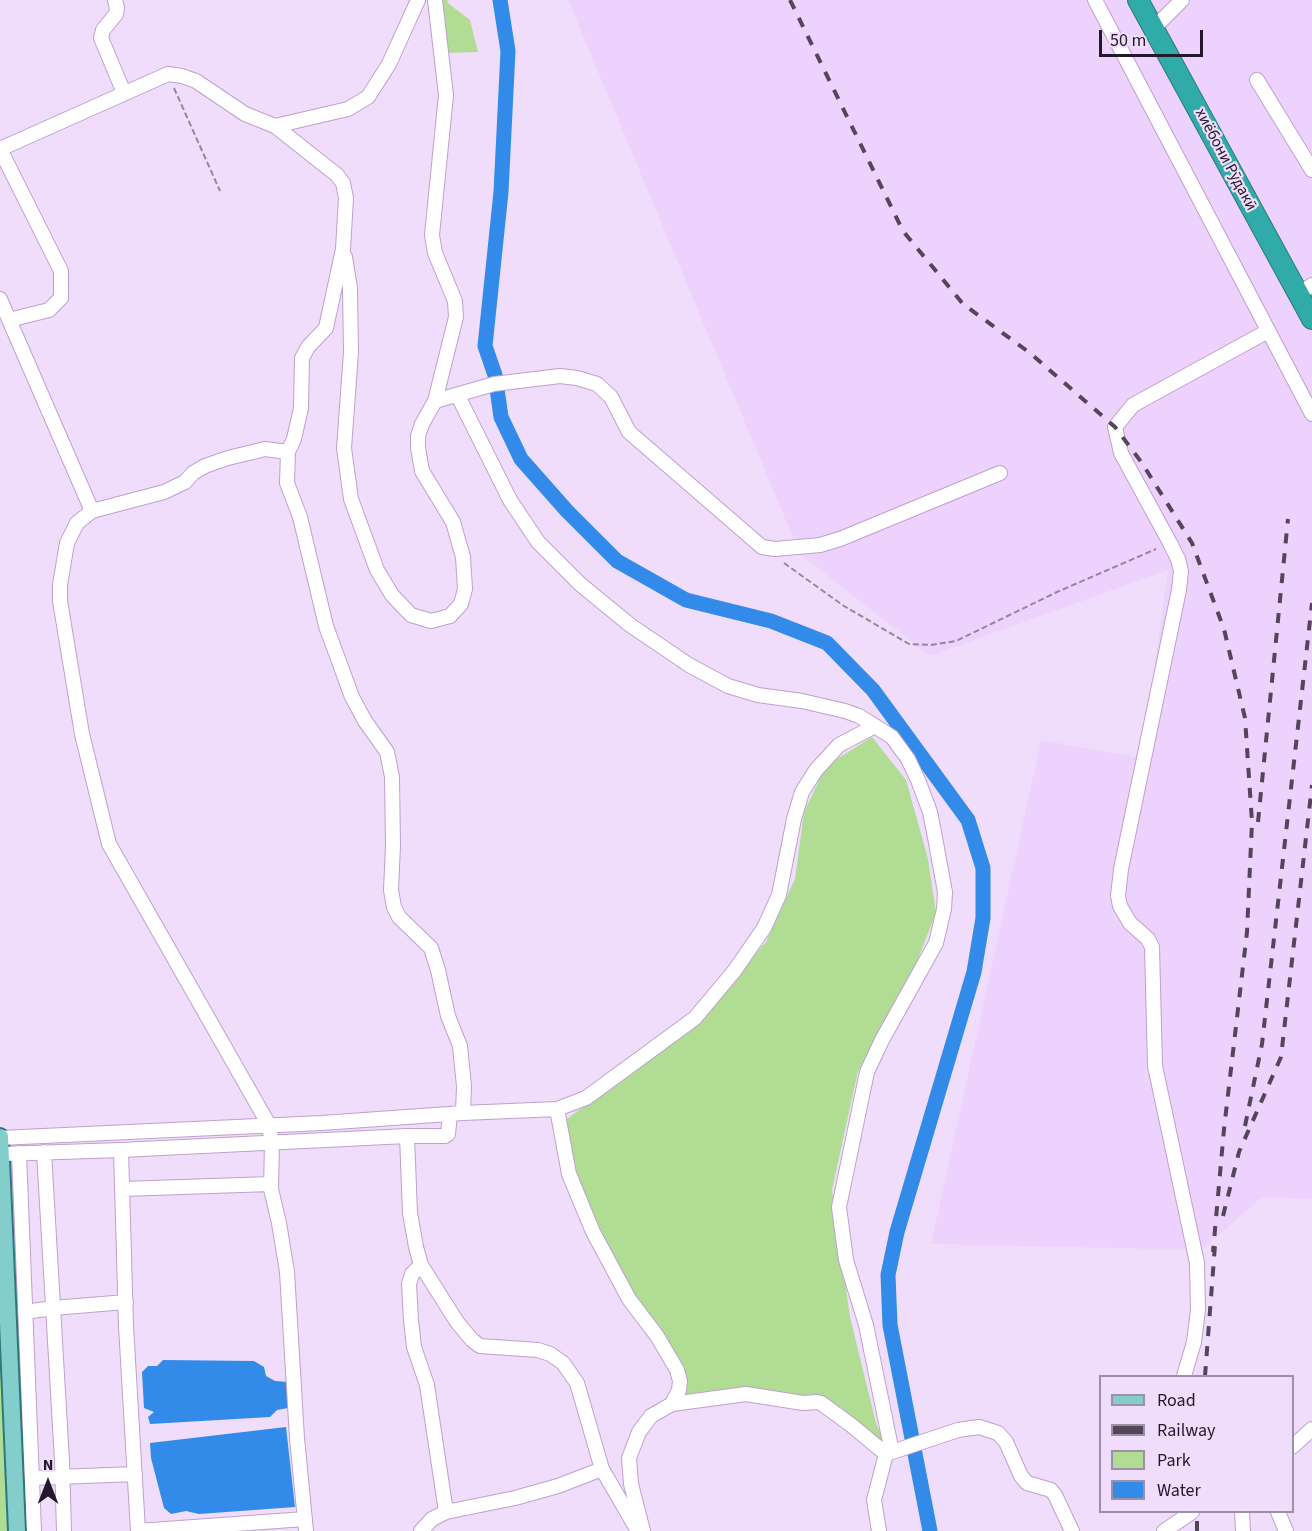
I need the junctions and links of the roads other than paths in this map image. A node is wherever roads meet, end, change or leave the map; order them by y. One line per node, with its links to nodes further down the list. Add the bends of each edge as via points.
1 (115, 0): 9 (street, via 116,14 100,38)
2 (418, 0): 10 (street, via 389,64 368,97 348,109)
3 (435, 0): 20 (street, via 446,95 432,235 435,253 455,301 456,317)
4 (1095, 0): 18 (street)
5 (1138, 0): 7 (highway, хиёбони Рӯдакӣ)
6 (1182, 0): 7 (street)
7 (1154, 28): 14 (highway, хиёбони Рӯдакӣ)
8 (1257, 80): 12 (street)
9 (124, 93): 10 (street, via 168,74 182,76 245,114); 11 (street)
10 (275, 126): 13 (street, via 343,183)
11 (0, 149): 16 (street, via 61,271 61,298 49,310)
12 (1312, 170)
13 (344, 249): 20 (street, via 350,288 351,352 344,448 351,499 377,570 392,595 411,615 431,621 450,616 461,604 465,589 463,557 453,522 422,471 418,448 418,435); 22 (street, via 326,328 302,358 300,418)
14 (1305, 290): 17 (highway, хиёбони Рӯдакӣ)
15 (0, 299): 16 (street)
16 (9, 320): 24 (street)
17 (1312, 320)
18 (1268, 331): 21 (street); 42 (street, via 1133,405 1115,427 1121,453 1181,571 1118,896 1130,923 1152,947 1155,1066 1197,1263 1198,1310)
19 (458, 396): 20 (street); 23 (street, via 506,382 560,376 597,384 611,397 629,432 762,547 784,549 840,539); 25 (street, via 510,500 538,542 580,584 630,625 728,686 845,711)
20 (435, 401)
21 (1312, 414)
22 (288, 452): 24 (street, via 265,449 228,458 205,466 170,490); 27 (street, via 287,483 300,517 326,626 352,697 387,752 391,767 394,907 431,948 438,970 448,1016 460,1046 464,1086)
23 (1000, 473)
24 (92, 511): 28 (street, via 77,523 67,543 60,601 82,734 110,844)
25 (875, 726): 26 (street, via 839,745 802,792 779,895 764,928 735,970 695,1018 586,1098); 46 (street, via 892,737 918,780 930,812 945,892 936,943 867,1072 840,1196 846,1260 866,1325)
26 (558, 1109): 27 (street); 43 (street, via 569,1174 593,1232 630,1299 677,1370 679,1390)
27 (456, 1113): 28 (street); 29 (street, via 445,1136)
28 (269, 1125): 30 (street); 31 (street)
29 (407, 1136): 31 (street); 38 (street, via 410,1213)
30 (0, 1137): 35 (main road)
31 (272, 1143): 32 (street); 36 (street)
32 (121, 1150): 33 (street); 37 (street)
33 (44, 1152): 34 (street); 40 (street)
34 (19, 1153): 35 (street); 41 (street)
35 (1, 1154): 57 (main road)
36 (271, 1184): 37 (street); 55 (street, via 287,1272)
37 (122, 1189): 39 (street)
38 (421, 1265): 47 (street, via 457,1322 480,1346 538,1350 563,1363 577,1383); 51 (street, via 409,1284 411,1320 414,1347 427,1385)
39 (126, 1302): 40 (street); 48 (street)
40 (53, 1308): 41 (street); 49 (street)
41 (26, 1312): 50 (street)
42 (1185, 1375)
43 (672, 1404): 46 (street, via 746,1394 817,1402); 63 (street, via 651,1416 639,1432 629,1458)
44 (1312, 1429): 45 (street)
45 (1294, 1446)
46 (893, 1452): 64 (street, via 874,1500); 65 (street, via 980,1426 998,1433 1006,1442 1020,1476 1027,1483 1051,1490)
47 (602, 1469): 51 (street, via 515,1498); 62 (street)
48 (135, 1474): 49 (street); 60 (street)
49 (63, 1477): 50 (street); 59 (street)
50 (32, 1478): 58 (street)
51 (446, 1512): 61 (street)
52 (1188, 1513): 66 (street)
53 (1242, 1513): 67 (street)
54 (1278, 1513): 68 (street)
55 (305, 1525): 56 (street)
56 (198, 1529): 60 (street)
57 (17, 1531)
58 (34, 1531)
59 (64, 1531)
60 (138, 1531)
61 (421, 1531)
62 (638, 1531)
63 (643, 1531)
64 (879, 1531)
65 (1072, 1531)
66 (1164, 1531)
67 (1243, 1531)
68 (1286, 1531)

